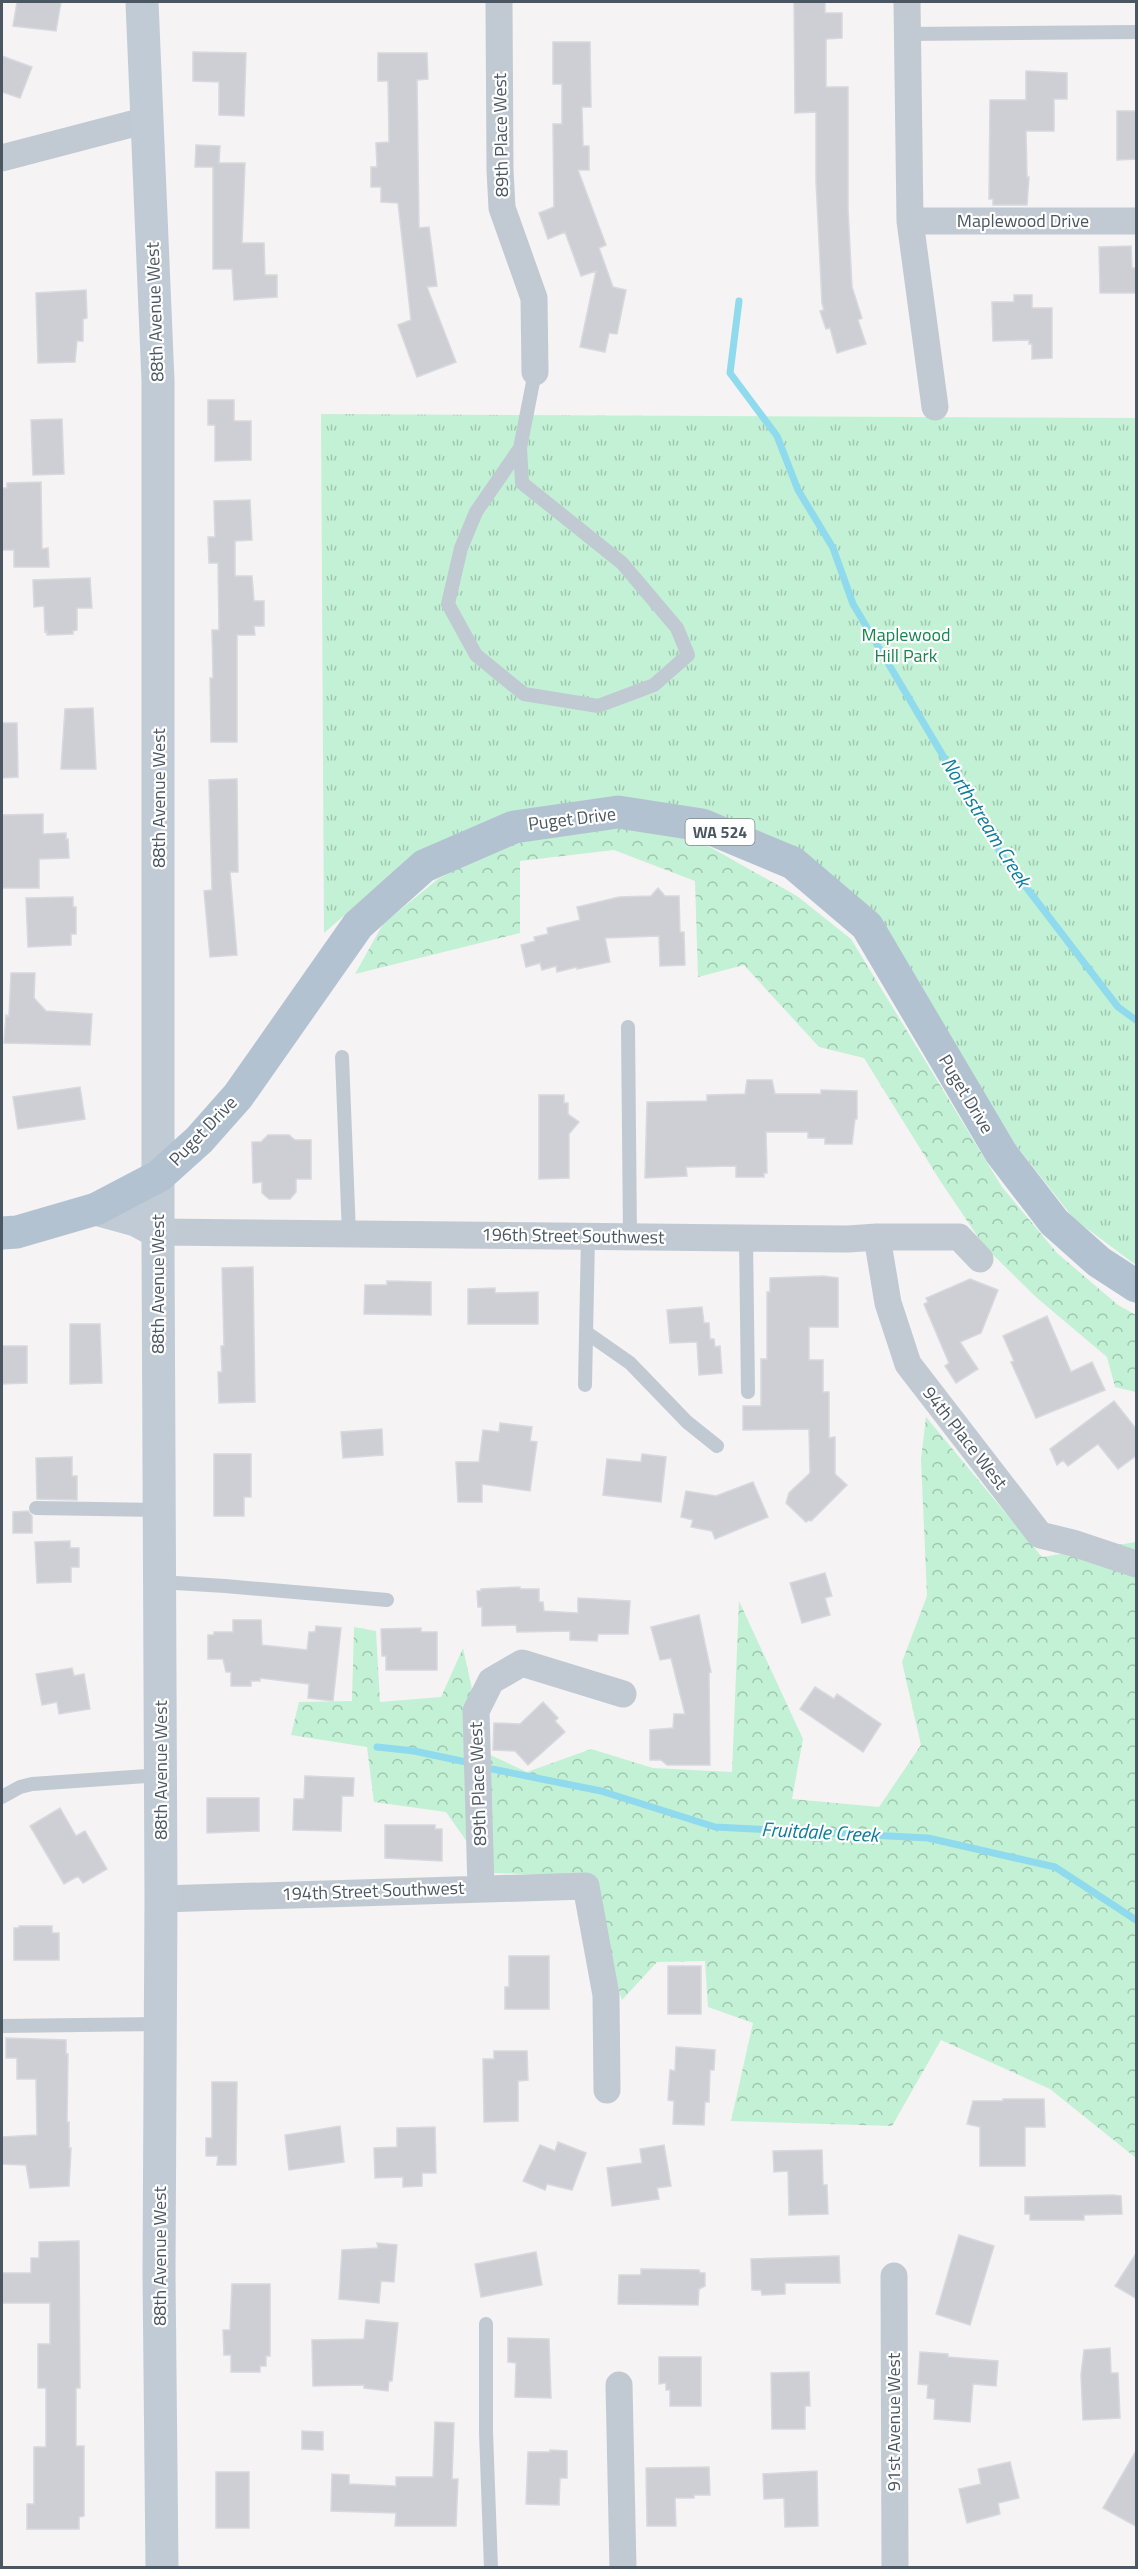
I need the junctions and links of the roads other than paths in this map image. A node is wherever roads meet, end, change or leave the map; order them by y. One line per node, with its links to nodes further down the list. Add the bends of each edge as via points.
1 (142, 2): 6 (street, 88th Avenue West)
2 (499, 2): 10 (street, 89th Place West, via 502,207 534,298)
3 (907, 2): 5 (street)
4 (1137, 32): 5 (lane)
5 (907, 34): 8 (street)
6 (147, 120): 7 (street); 15 (street, 88th Avenue West, via 158,381)
7 (2, 158)
8 (910, 221): 9 (street, Maplewood Drive); 11 (street)
9 (1137, 221)
10 (535, 372): 12 (lane)
11 (935, 407)
12 (520, 448): 12 (lane, via 476,512 461,548 448,604 476,655 524,694 535,696 598,706 654,685 688,655 677,628 622,563 522,483)
13 (628, 1027): 22 (lane)
14 (342, 1057): 19 (lane)
15 (159, 1176): 16 (main road, WA 524); 17 (street, 88th Avenue West); 25 (main road, Puget Drive / WA 524, via 199,1140 238,1096 358,925 424,866 514,827 618,812 702,825 794,863 867,926 1001,1153 1054,1222 1099,1262)
16 (96, 1209): 17 (street, via 136,1220); 18 (main road, WA 524)
17 (158, 1232): 19 (street, 196th Street Southwest); 31 (street, 88th Avenue West)
18 (2, 1233)
19 (349, 1234): 20 (street, 196th Street Southwest)
20 (588, 1236): 22 (street, 196th Street Southwest); 26 (lane)
21 (877, 1236): 23 (street, 196th Street Southwest); 24 (street, 196th Street Southwest, via 959,1237); 32 (street, 94th Place West, via 888,1303 908,1365 1040,1536)
22 (630, 1237): 23 (street, 196th Street Southwest)
23 (746, 1238): 28 (lane)
24 (980, 1259)
25 (1137, 1286)
26 (587, 1333): 27 (lane); 29 (lane, via 630,1363 687,1422)
27 (585, 1385)
28 (748, 1392)
29 (717, 1446)
30 (36, 1508): 31 (lane)
31 (159, 1510): 33 (street, 88th Avenue West)
32 (1137, 1564)
33 (159, 1582): 34 (lane); 36 (street, 88th Avenue West)
34 (387, 1600)
35 (623, 1694): 38 (street, 89th Place West, via 522,1663 491,1680 476,1711)
36 (161, 1775): 37 (lane, via 32,1784); 39 (street, 88th Avenue West)
37 (2, 1797)
38 (481, 1888): 39 (street, 194th Street Southwest); 42 (street, 194th Street Southwest, via 586,1886 606,1995)
39 (161, 1899): 40 (street, 88th Avenue West)
40 (160, 2024): 41 (lane); 46 (street, 88th Avenue West)
41 (2, 2026)
42 (607, 2090)
43 (894, 2276): 49 (street, 91st Avenue West)
44 (486, 2324): 47 (lane)
45 (619, 2385): 48 (street)
46 (162, 2568)
47 (491, 2568)
48 (623, 2568)
49 (895, 2568)

